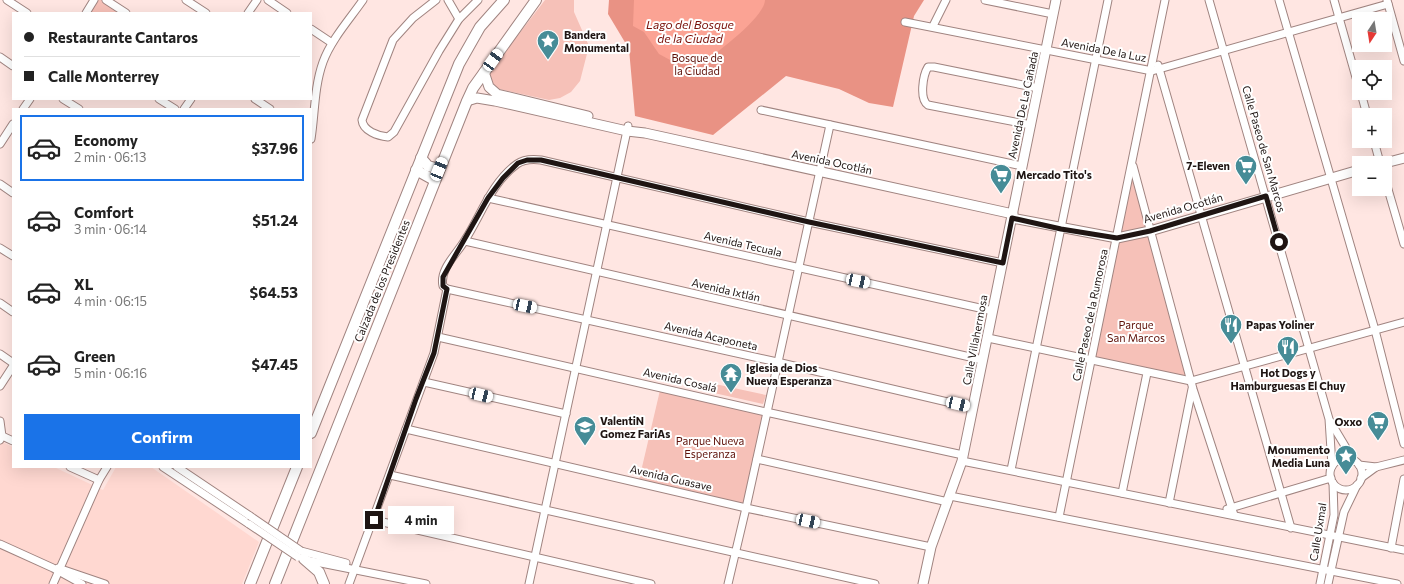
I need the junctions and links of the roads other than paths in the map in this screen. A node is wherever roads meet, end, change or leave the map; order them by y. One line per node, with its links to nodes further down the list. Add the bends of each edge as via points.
1 (7, 0): 22 (street)
2 (94, 0): 23 (street)
3 (106, 0): 24 (street)
4 (186, 0): 25 (street)
5 (257, 0): 26 (street)
6 (268, 0): 27 (street)
7 (363, 0): 35 (street)
8 (436, 0): 30 (street, via 413,18 392,40 362,120 364,127 388,137 397,128 439,50)
9 (448, 0): 30 (street)
10 (478, 0): 30 (street)
11 (504, 0): 63 (highway, Calzada de los Presidentes, via 467,48)
12 (536, 0): 46 (highway, Calzada de los Presidentes)
13 (946, 0): 32 (street)
14 (986, 0): 28 (street)
15 (1056, 0): 28 (main road, Avenida De La Cañada)
16 (1108, 0): 40 (street)
17 (1165, 0): 38 (street, Calle Paseo de la Rumorosa)
18 (1209, 0): 37 (street, Calle Paseo de San Marcos)
19 (1279, 0): 34 (street)
20 (1334, 0): 29 (street)
21 (1387, 2): 29 (street, Avenida De la Luz); 41 (street)
22 (25, 12)
23 (87, 12)
24 (124, 12)
25 (204, 12)
26 (249, 12)
27 (286, 12)
28 (1053, 14): 36 (main road, Avenida De La Cañada)
29 (1339, 18): 34 (street, Avenida De la Luz); 42 (street)
30 (459, 19)
31 (905, 22): 32 (street, Avenida De la Luz)
32 (933, 26): 36 (street, Avenida De la Luz)
33 (312, 30): 35 (street)
34 (1289, 32): 37 (street, Avenida De la Luz); 72 (street)
35 (332, 43): 47 (street)
36 (1046, 50): 40 (street, Avenida De la Luz); 48 (main road, Avenida De La Cañada)
37 (1224, 51): 44 (street, Avenida De la Luz); 77 (street, Calle Paseo de San Marcos)
38 (1155, 54): 44 (street); 45 (street, Calle Paseo de la Rumorosa)
39 (0, 57): 43 (street)
40 (1096, 60): 45 (street, Avenida De la Luz); 84 (street)
41 (1404, 61)
42 (1352, 64)
43 (12, 65)
44 (1159, 69): 45 (street, Avenida De la Luz); 80 (street)
45 (1152, 71): 66 (street, Calle Paseo de la Rumorosa)
46 (484, 72): 52 (highway, Calzada de los Presidentes); 61 (main road, Avenida Ocotlán, via 489,87 497,94)
47 (314, 83): 57 (street)
48 (1038, 88): 60 (main road, Avenida De La Cañada); 60 (street, via 934,67 928,67 925,74 923,97 928,105)
49 (65, 100): 53 (street)
50 (161, 100): 54 (street)
51 (256, 100): 55 (street)
52 (467, 100): 61 (main road, Avenida Ocotlán, via 490,100); 68 (highway, Calzada de los Presidentes)
53 (77, 108)
54 (173, 108)
55 (268, 108)
56 (761, 110): 58 (street)
57 (312, 120)
58 (830, 125): 67 (street); 70 (street)
59 (12, 126): 62 (street)
60 (1031, 126): 67 (main road, Avenida De La Cañada)
61 (628, 129): 70 (main road, Avenida Ocotlán); 73 (street)
62 (0, 144)
63 (421, 158): 68 (highway, via 428,166); 69 (highway, Calzada de los Presidentes)
64 (1404, 158): 65 (main road)
65 (1392, 161)
66 (1132, 164): 85 (street); 86 (street, Calle Paseo de la Rumorosa)
67 (1022, 166): 81 (main road, Avenida De La Cañada)
68 (439, 169): 74 (highway, Calzada de los Presidentes)
69 (416, 170): 74 (highway); 124 (highway, Calzada de los Presidentes)
70 (820, 172): 81 (main road, Avenida Ocotlán); 82 (street)
71 (1352, 172): 72 (main road, Avenida Ocotlán)
72 (1330, 178): 77 (main road, Avenida Ocotlán); 101 (street)
73 (618, 179): 79 (street, via 541,160 527,160 518,163); 82 (street); 83 (street)
74 (434, 180): 172 (highway, Calzada de los Presidentes)
75 (0, 184): 76 (street)
76 (12, 192)
77 (1266, 196): 80 (main road, Avenida Ocotlán); 104 (street, Calle Paseo de San Marcos)
78 (1390, 196): 88 (street)
79 (488, 198): 83 (street, Avenida Tecuala); 87 (street)
80 (1201, 215): 85 (main road, Avenida Ocotlán); 112 (street)
81 (1012, 216): 84 (main road, Avenida Ocotlán); 91 (main road, Calle Villahermosa)
82 (809, 222): 91 (street); 92 (street)
83 (608, 225): 92 (street, Avenida Tecuala); 93 (street)
84 (1061, 229): 86 (main road, Avenida Ocotlán); 105 (street)
85 (1150, 231): 86 (main road, Avenida Ocotlán); 116 (street)
86 (1117, 238): 108 (street, Calle Paseo de la Rumorosa)
87 (465, 241): 93 (street, Avenida Ixtlán); 94 (street, via 447,268 442,281)
88 (1404, 244)
89 (0, 248): 90 (street)
90 (12, 255)
91 (1003, 263): 97 (main road, Calle Villahermosa)
92 (798, 268): 97 (street, Avenida Tecuala); 98 (street)
93 (597, 272): 98 (street, Avenida Ixtlán); 99 (street)
94 (446, 289): 99 (street, Avenida Acaponeta); 102 (street)
95 (0, 303): 96 (street)
96 (12, 311)
97 (993, 311): 103 (main road, Calle Villahermosa)
98 (788, 315): 107 (street, Avenida Ixtlán); 110 (street)
99 (587, 319): 110 (street, Avenida Acaponeta); 111 (street)
100 (1404, 322): 101 (street)
101 (1375, 330): 104 (street); 127 (street)
102 (438, 337): 111 (street, Avenida Cosalá); 115 (street)
103 (988, 338): 105 (street); 107 (main road, Calle Villahermosa)
104 (1310, 348): 112 (street); 121 (street, Calle Paseo de San Marcos)
105 (1035, 349): 108 (street); 140 (street)
106 (0, 354): 109 (street)
107 (983, 360): 118 (main road, Calle Villahermosa)
108 (1092, 361): 114 (street); 145 (street, Calle Paseo de la Rumorosa)
109 (12, 362)
110 (777, 362): 118 (street, Avenida Acaponeta); 119 (street)
111 (577, 367): 119 (street, Avenida Cosalá); 120 (street)
112 (1245, 367): 116 (street); 149 (street)
113 (12, 368): 117 (street)
114 (1147, 373): 116 (street); 148 (street)
115 (424, 382): 120 (street); 123 (street)
116 (1192, 385): 151 (street); 152 (street)
117 (0, 386)
118 (973, 408): 128 (main road, Calle Villahermosa)
119 (766, 412): 128 (street, Avenida Cosalá); 129 (street)
120 (566, 414): 131 (street)
121 (1329, 419): 132 (street, Calle Paseo de San Marcos); 133 (street, Calle Paseo de San Marcos)
122 (0, 421): 125 (street)
123 (406, 429): 131 (street, Avenida Guasave); 141 (street)
124 (312, 430)
125 (1, 437): 126 (street)
126 (12, 441)
127 (1404, 444)
128 (963, 458): 140 (street, Avenida Cosalá); 150 (main road, Calle Villahermosa)
129 (757, 459): 150 (street); 153 (street)
130 (1404, 460): 134 (street)
131 (556, 462): 153 (street, Avenida Guasave); 154 (street)
132 (1356, 463): 133 (street, via 1342,459); 134 (street); 142 (street, via 1361,471)
133 (1332, 466): 146 (street)
134 (1376, 467): 142 (street)
135 (72, 468): 144 (street)
136 (106, 468): 144 (street)
137 (165, 468): 166 (street, bridge)
138 (178, 468): 166 (street, bridge, via 250,516)
139 (297, 468): 176 (highway)
140 (1011, 470): 145 (street, Avenida Cosalá)
141 (390, 475): 154 (street); 158 (street)
142 (1361, 478): 147 (street)
143 (1404, 479): 163 (street)
144 (99, 480): 169 (street)
145 (1066, 481): 148 (street, Avenida Cosalá); 157 (street, Calle Paseo de la Rumorosa)
146 (1332, 481): 147 (street, via 1336,487 1347,490); 149 (street); 160 (street, Calle Uxmal)
147 (1357, 485): 160 (street)
148 (1122, 493): 151 (street, Avenida Cosalá)
149 (1281, 494): 152 (street); 159 (street)
150 (949, 499): 157 (street); 162 (main road, Calle Villahermosa)
151 (1169, 503): 155 (street, Avenida Cosalá)
152 (1231, 507): 155 (street); 156 (street)
153 (746, 508): 162 (street, Avenida Guasave); 165 (street)
154 (546, 510): 165 (street); 167 (street)
155 (1215, 512): 156 (street, Avenida Cosalá)
156 (1234, 515): 159 (street, Avenida Cosalá)
157 (1059, 517): 170 (street)
158 (374, 520): 167 (street); 168 (street)
159 (1291, 528): 160 (street, Avenida Cosalá)
160 (1333, 536): 163 (street, Avenida Cosalá); 170 (street, Calle Uxmal)
161 (0, 544): 169 (street)
162 (932, 547): 184 (main road, Calle Villahermosa)
163 (1391, 548): 164 (street, Avenida Cosalá)
164 (1404, 550)
165 (735, 552): 182 (street); 183 (street)
166 (301, 555): 168 (street); 177 (highway, via 319,572)
167 (535, 558): 180 (street); 181 (street)
168 (355, 568): 178 (street); 179 (street)
169 (58, 569): 171 (street); 173 (street); 174 (street)
170 (1326, 570): 185 (street, Calle Uxmal); 186 (street); 187 (street)
171 (93, 582): 175 (street)
172 (277, 582)
173 (53, 584)
174 (82, 584)
175 (105, 584)
176 (250, 584)
177 (324, 584)
178 (349, 584)
179 (426, 584)
180 (529, 584)
181 (650, 584)
182 (728, 584)
183 (875, 584)
184 (922, 584)
185 (1320, 584)
186 (1328, 584)
187 (1397, 584)

